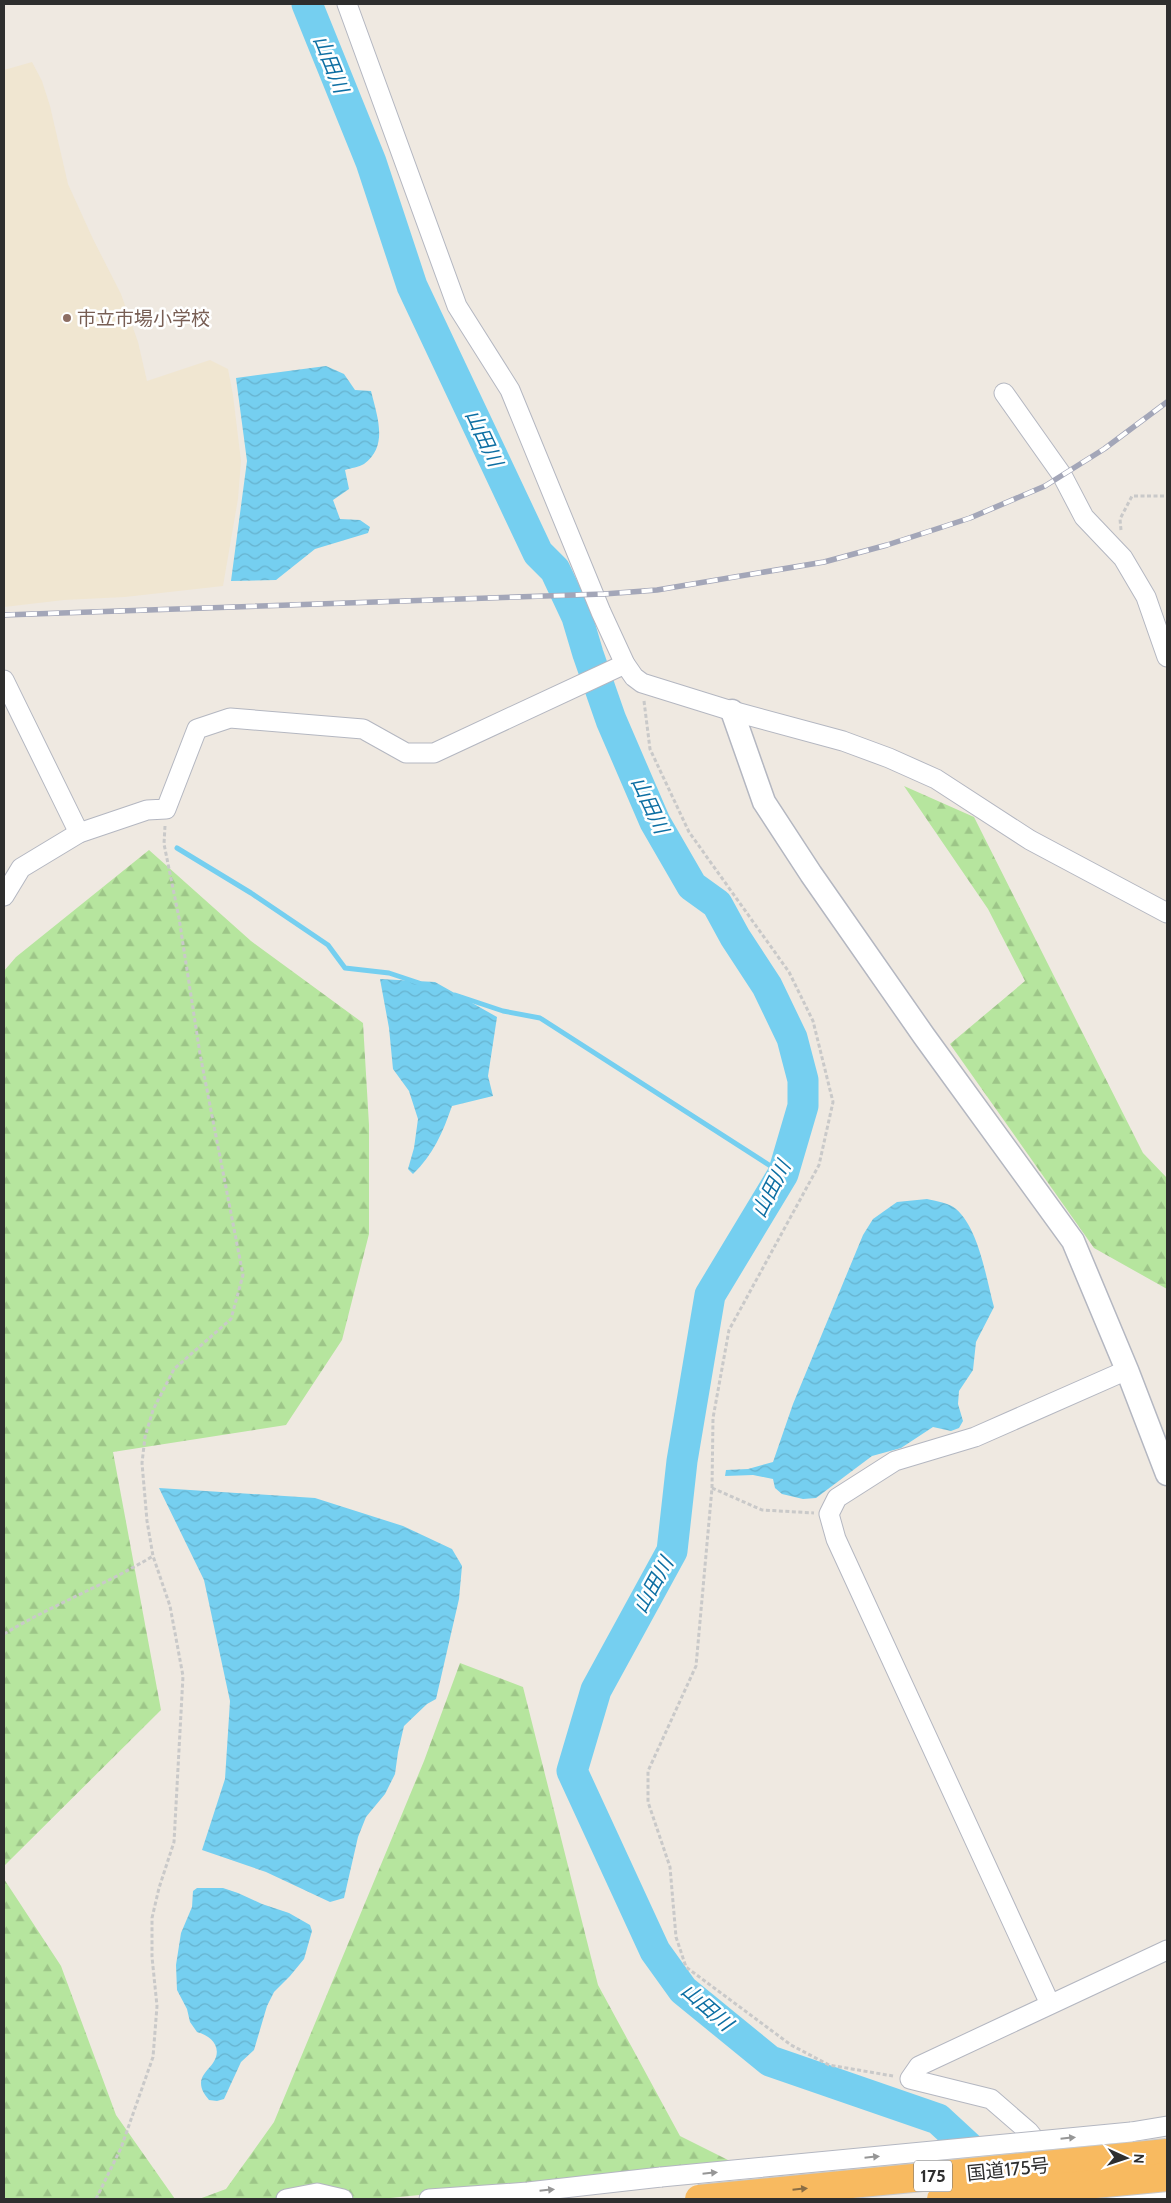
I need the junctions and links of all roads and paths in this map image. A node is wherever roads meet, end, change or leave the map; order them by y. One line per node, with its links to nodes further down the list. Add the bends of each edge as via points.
1 (347, 4): 6 (street, via 457,306 510,390)
2 (1004, 393): 4 (street, via 1062,475 1084,516)
3 (1167, 496): 4 (path, via 1132,496 1120,519)
4 (1123, 558): 5 (street, via 1146,597)
5 (1167, 656)
6 (625, 664): 8 (street); 10 (street, via 434,752 406,754 363,730 230,718 216,722 197,729)
7 (4, 680): 11 (street)
8 (642, 683): 9 (street); 16 (path, via 650,748 689,832 789,972 812,1021 833,1102 819,1165 729,1330 714,1418)
9 (732, 712): 13 (street, via 843,741 936,779 1030,840); 14 (street, via 764,802 913,1020 1073,1241)
10 (166, 809): 11 (street, via 147,810); 18 (path, via 164,844 243,1275 231,1319 174,1369 153,1410 142,1463)
11 (79, 832): 12 (street, via 21,868)
12 (4, 896)
13 (1167, 913)
14 (1127, 1370): 15 (street); 17 (street, via 975,1438 895,1461 837,1498)
15 (1167, 1474)
16 (712, 1488): 17 (path, via 762,1510); 22 (path, via 696,1666 648,1770 648,1802 670,1867 676,1937 686,1967 791,2045 830,2065)
17 (829, 1514): 21 (street, via 836,1539)
18 (153, 1556): 19 (path); 26 (path, via 170,1606 183,1676 174,1842 152,1918 157,2006 153,2057 121,2148)
19 (4, 1634)
20 (1167, 1950): 21 (street)
21 (1050, 2004): 22 (street, via 919,2066)
22 (910, 2079): 32 (street, via 991,2099 1029,2132)
23 (1167, 2126): 29 (street, one-way to 23, bridge, via 528,2192)
24 (1167, 2153): 30 (highway, 国道175号 / 175, one-way to 24, bridge)
25 (1164, 2188): 31 (highway, 国道175号 / 175, bridge); 33 (street)
26 (96, 2199)
27 (286, 2199): 28 (street, via 318,2193)
28 (343, 2199)
29 (428, 2199)
30 (699, 2199)
31 (941, 2199)
32 (1083, 2199)
33 (1111, 2199)

